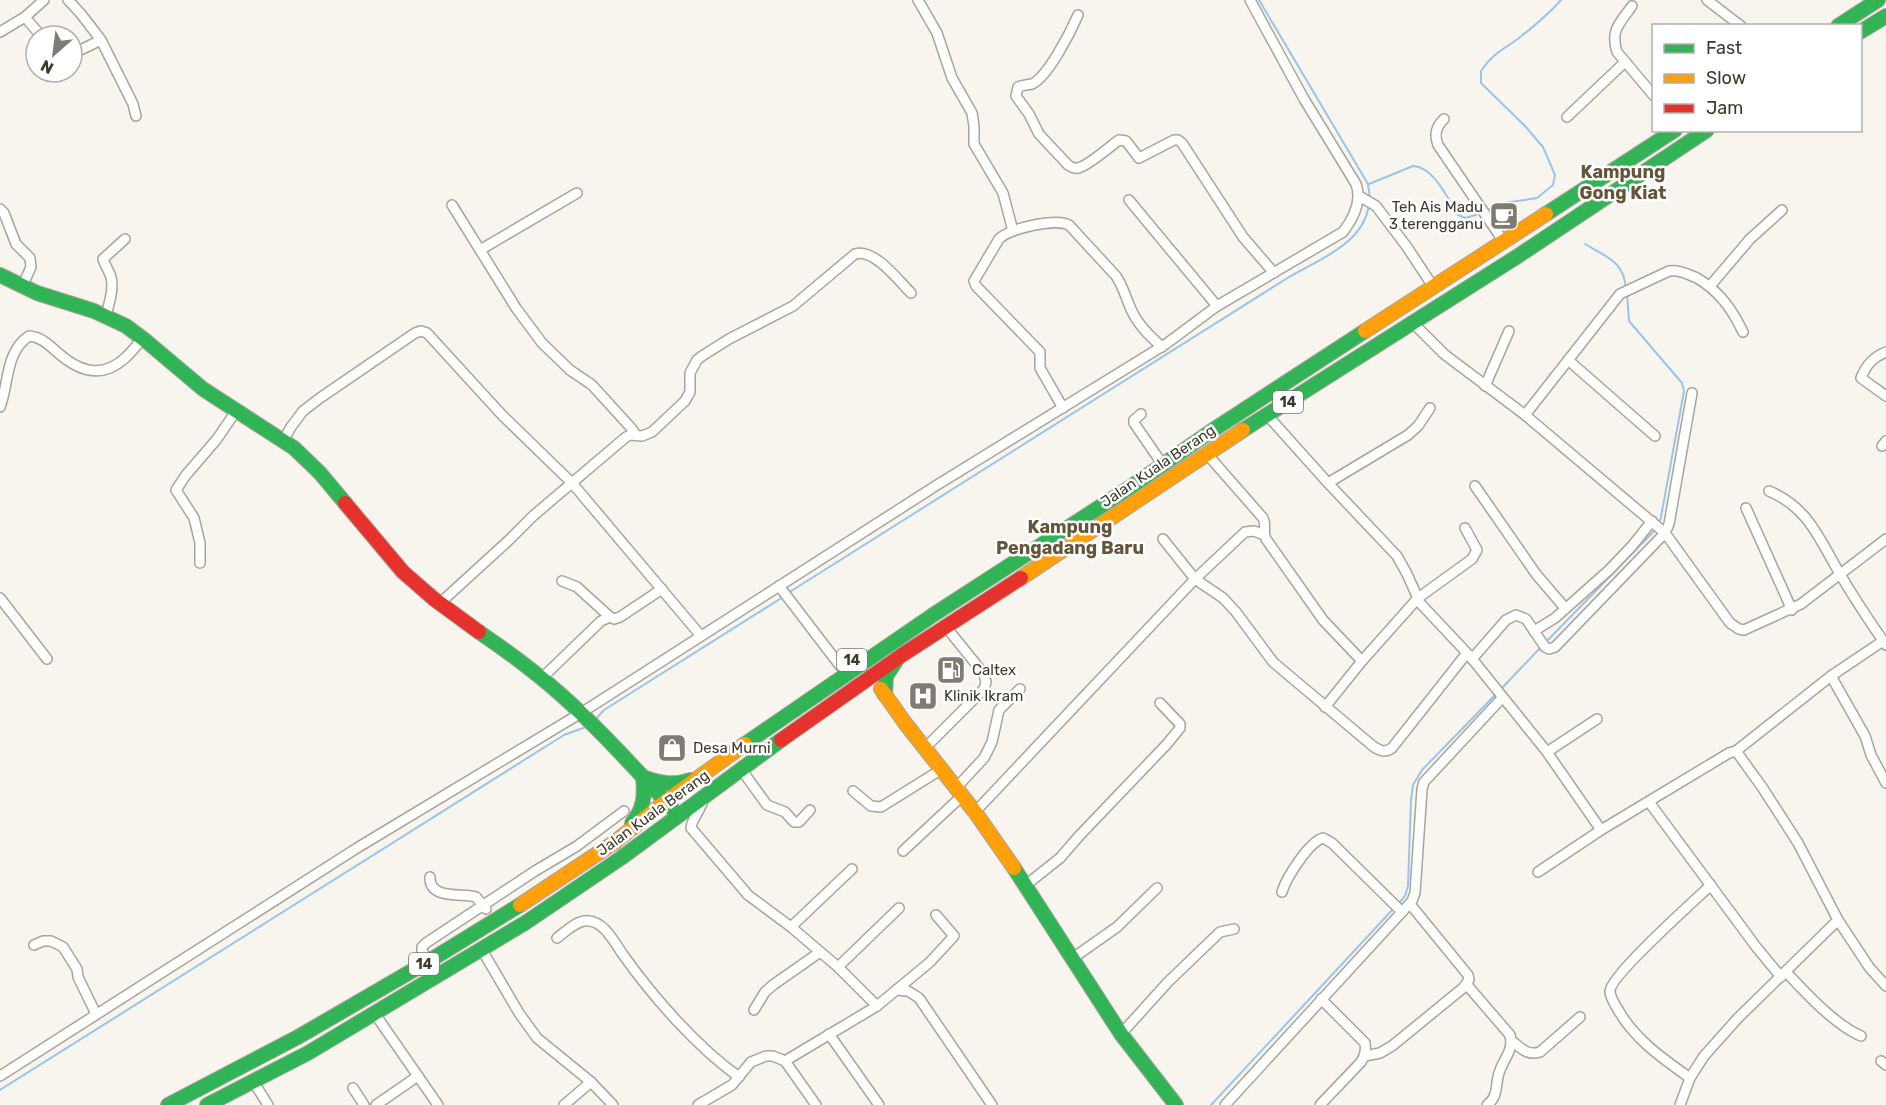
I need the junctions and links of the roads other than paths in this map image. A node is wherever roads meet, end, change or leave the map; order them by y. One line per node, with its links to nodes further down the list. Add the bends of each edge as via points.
1 (44, 0): 10 (street)
2 (68, 0): 16 (street)
3 (918, 0): 31 (street, via 972,113 974,144 1003,193)
4 (1250, 0): 26 (street)
5 (1707, 0): 12 (street)
6 (1878, 0): 13 (main road)
7 (1632, 6): 18 (street, via 1614,36 1617,52)
8 (1078, 15): 35 (street, via 1064,45 1040,77 1032,84 1018,87 1016,92 1039,134 1073,168 1119,140 1126,141 1140,158 1178,140 1242,237)
9 (1886, 16): 14 (main road)
10 (25, 17): 11 (street); 15 (street)
11 (31, 24)
12 (1738, 24)
13 (1841, 24)
14 (1862, 31)
15 (0, 32)
16 (101, 40): 17 (street); 20 (street)
17 (84, 48)
18 (1625, 62): 19 (street); 21 (street)
19 (1652, 95)
20 (136, 116)
21 (1567, 117)
22 (1444, 119): 33 (street, via 1436,131 1438,145)
23 (1672, 132): 33 (main road, Jalan Kuala Berang / 14)
24 (1704, 132): 43 (main road, Jalan Kuala Berang / 14)
25 (577, 193): 34 (street)
26 (1361, 197): 35 (street, via 1343,232); 39 (street, via 1376,206)
27 (1129, 200): 41 (street)
28 (452, 205): 34 (street)
29 (0, 208): 38 (street, via 16,244 30,258 31,267)
30 (1782, 210): 37 (street, via 1750,239)
31 (1013, 231): 47 (street, via 1054,222 1069,225 1116,276 1141,327); 54 (street, via 999,239 974,281 1040,352 1040,368)
32 (125, 239): 42 (street, via 103,259 112,289)
33 (1504, 242): 39 (main road, Jalan Kuala Berang / 14)
34 (480, 250): 60 (street, via 548,351 592,384)
35 (1274, 273): 41 (street)
36 (0, 275): 38 (main road)
37 (1710, 286): 45 (street, via 1733,311); 49 (street, via 1677,270 1620,294)
38 (22, 287): 42 (main road)
39 (1434, 288): 64 (main road, Jalan Kuala Berang / 14)
40 (911, 293): 60 (street, via 876,258 855,254 793,306 702,356 690,373 686,401 652,432)
41 (1217, 306): 47 (street)
42 (106, 316): 46 (main road)
43 (1413, 322): 50 (street, via 1444,354); 58 (main road, Jalan Kuala Berang / 14)
44 (1509, 331): 50 (street)
45 (1743, 332)
46 (143, 338): 53 (street, via 114,366 85,371 41,339 28,336 11,359); 56 (main road)
47 (1162, 347): 54 (street)
48 (1886, 352): 52 (street, via 1868,364 1861,378)
49 (1568, 360): 59 (street); 61 (street)
50 (1485, 386): 59 (street)
51 (1692, 393): 70 (street, via 1669,524)
52 (1886, 396)
53 (0, 407)
54 (1063, 408): 79 (street)
55 (1430, 408): 66 (street, via 1418,426 1395,445)
56 (236, 411): 62 (main road); 75 (street, via 177,490 194,518)
57 (1141, 414): 64 (street, via 1134,423)
58 (1267, 415): 63 (main road, Jalan Kuala Berang / 14); 66 (street)
59 (1525, 415): 70 (street)
60 (636, 435): 65 (street, via 626,437)
61 (1656, 436)
62 (283, 441): 65 (street, via 303,411 421,332); 83 (main road, via 303,456 398,565)
63 (1207, 454): 72 (street, via 1263,518); 88 (main road, Jalan Kuala Berang / 14)
64 (1163, 465): 86 (main road, Jalan Kuala Berang / 14)
65 (572, 483): 80 (street); 83 (street)
66 (1328, 483): 82 (street, via 1397,556)
67 (1475, 486): 84 (street, via 1536,574)
68 (1769, 491): 76 (street, via 1803,513)
69 (1746, 508): 85 (street)
70 (1659, 527): 84 (street, via 1632,546); 85 (street, via 1734,627 1744,630); 89 (street, via 1561,642 1549,649)
71 (1465, 528): 82 (street, via 1476,546 1475,555)
72 (1264, 535): 77 (street, via 1245,532); 95 (street, via 1323,620)
73 (1163, 539): 77 (street)
74 (1886, 539): 76 (street)
75 (200, 563)
76 (1840, 574): 85 (street); 91 (street)
77 (1195, 579): 105 (street, via 1223,598 1273,662); 123 (street)
78 (562, 581): 87 (street, via 577,586)
79 (781, 588): 90 (street); 96 (street)
80 (662, 589): 87 (street, via 620,617); 90 (street)
81 (0, 598): 94 (street)
82 (1418, 598): 93 (street); 95 (street)
83 (439, 604): 98 (main road)
84 (1565, 608): 89 (street)
85 (1792, 610)
86 (933, 615): 96 (main road, Jalan Kuala Berang / 14); 96 (main road, Jalan Kuala Berang / 14, via 894,632)
87 (610, 617): 98 (street, via 601,621)
88 (946, 627): 92 (main road, Jalan Kuala Berang / 14); 108 (street, via 986,682)
89 (1537, 635): 93 (street, via 1523,616 1512,616)
90 (701, 636): 106 (street)
91 (1885, 643): 97 (street)
92 (902, 655): 99 (main road, Jalan Kuala Berang / 14); 103 (main road, via 886,675)
93 (1470, 656): 101 (street); 105 (street, via 1387,751 1374,747)
94 (46, 659)
95 (1362, 661): 105 (street)
96 (851, 667): 99 (main road); 111 (main road, Jalan Kuala Berang / 14, via 797,700 780,719)
97 (1831, 676): 109 (street); 115 (street)
98 (542, 678): 106 (main road)
99 (867, 679): 102 (main road, Jalan Kuala Berang / 14); 103 (main road)
100 (1020, 689): 118 (street, via 999,710 992,742)
101 (1499, 694): 110 (street); 140 (street, via 1424,782 1415,893)
102 (844, 696): 103 (main road, via 862,691); 112 (main road, Jalan Kuala Berang / 14)
103 (883, 697): 108 (main road)
104 (1160, 703): 135 (street, via 1180,728 1060,858)
105 (1325, 707)
106 (582, 714): 114 (main road); 163 (street, via 357,848)
107 (1597, 719): 110 (street)
108 (925, 748): 113 (main road)
109 (1736, 751): 120 (street); 145 (street, via 1798,843)
110 (1547, 752): 125 (street)
111 (718, 765): 114 (main road, via 680,784); 119 (main road, Jalan Kuala Berang / 14)
112 (741, 769): 117 (main road, Jalan Kuala Berang / 14); 121 (street, via 767,805 785,812 794,822)
113 (942, 769): 116 (street, via 881,807 871,806); 118 (main road)
114 (643, 777): 119 (main road); 126 (main road, via 644,805)
115 (1886, 783)
116 (853, 791)
117 (709, 792): 124 (main road, Jalan Kuala Berang / 14); 147 (street, via 691,828 748,895)
118 (959, 792): 123 (main road); 128 (street)
119 (666, 801): 124 (main road); 126 (main road, Jalan Kuala Berang / 14)
120 (1649, 802): 125 (street); 136 (street)
121 (810, 810)
122 (624, 811): 127 (street)
123 (975, 812): 135 (main road)
124 (678, 815): 129 (main road, Jalan Kuala Berang / 14)
125 (1601, 830): 133 (street)
126 (615, 842): 130 (main road, Jalan Kuala Berang / 14)
127 (578, 846): 130 (street); 132 (street)
128 (903, 851)
129 (621, 858): 130 (main road, via 611,851 597,861); 151 (main road, Jalan Kuala Berang / 14)
130 (587, 861): 138 (main road, Jalan Kuala Berang / 14)
131 (852, 869): 147 (street)
132 (535, 871): 138 (street); 141 (street)
133 (1538, 872)
134 (430, 877): 141 (street, via 432,887 439,892 470,895)
135 (1026, 885): 153 (main road)
136 (1711, 885): 156 (street, via 1757,948); 175 (street, via 1610,988 1613,1002 1633,1032)
137 (1158, 888): 153 (street, via 1117,927)
138 (545, 889): 146 (main road, Jalan Kuala Berang / 14)
139 (1282, 892): 143 (street, via 1313,843 1323,838)
140 (1410, 904): 143 (street); 157 (street, via 1468,975)
141 (484, 906): 146 (street); 154 (street, via 422,947)
142 (899, 908): 155 (street)
143 (1401, 910): 160 (street)
144 (936, 915): 159 (street, via 954,936)
145 (1838, 920): 156 (street); 158 (street)
146 (494, 922): 154 (main road, Jalan Kuala Berang / 14)
147 (791, 927): 152 (street)
148 (1234, 929): 167 (street, via 1220,932)
149 (557, 938): 174 (street, via 582,921 598,924 643,983 714,1058)
150 (34, 945): 163 (street, via 51,940 63,947)
151 (482, 950): 164 (main road, Jalan Kuala Berang / 14); 177 (street, via 537,1038)
152 (820, 952): 155 (street); 162 (street, via 765,992)
153 (1073, 958): 167 (main road)
154 (429, 962): 180 (main road, Jalan Kuala Berang / 14)
155 (838, 967): 161 (street)
156 (1783, 974): 168 (street, via 1845,1029); 175 (street, via 1719,1039)
157 (1467, 985): 169 (street); 170 (street, via 1392,1046)
158 (1886, 986)
159 (896, 990): 161 (street); 191 (street, via 919,998)
160 (1321, 999): 170 (street, via 1365,1043); 193 (street)
161 (877, 1006): 166 (street)
162 (754, 1010)
163 (96, 1014): 172 (street)
164 (375, 1014): 173 (street); 176 (main road, Jalan Kuala Berang / 14)
165 (1580, 1017): 169 (street, via 1540,1052 1526,1052)
166 (829, 1034): 171 (street); 190 (street)
167 (1121, 1034): 192 (main road)
168 (1861, 1036)
169 (1512, 1041): 195 (street, via 1497,1077 1496,1094)
170 (1365, 1056): 194 (street)
171 (785, 1061): 174 (street, via 766,1056 751,1062); 189 (street)
172 (0, 1076)
173 (418, 1076): 184 (street); 185 (street)
174 (739, 1077): 188 (street)
175 (1690, 1078): 179 (street)
176 (254, 1081): 181 (main road, Jalan Kuala Berang / 14); 182 (street)
177 (591, 1082): 186 (street); 187 (street)
178 (353, 1088): 183 (street)
179 (1684, 1104)
180 (168, 1105)
181 (207, 1105)
182 (268, 1105)
183 (364, 1105)
184 (376, 1105)
185 (438, 1105)
186 (564, 1105)
187 (613, 1105)
188 (698, 1105)
189 (816, 1105)
190 (879, 1105)
191 (992, 1105)
192 (1176, 1105)
193 (1225, 1105)
194 (1320, 1105)
195 (1487, 1105)

